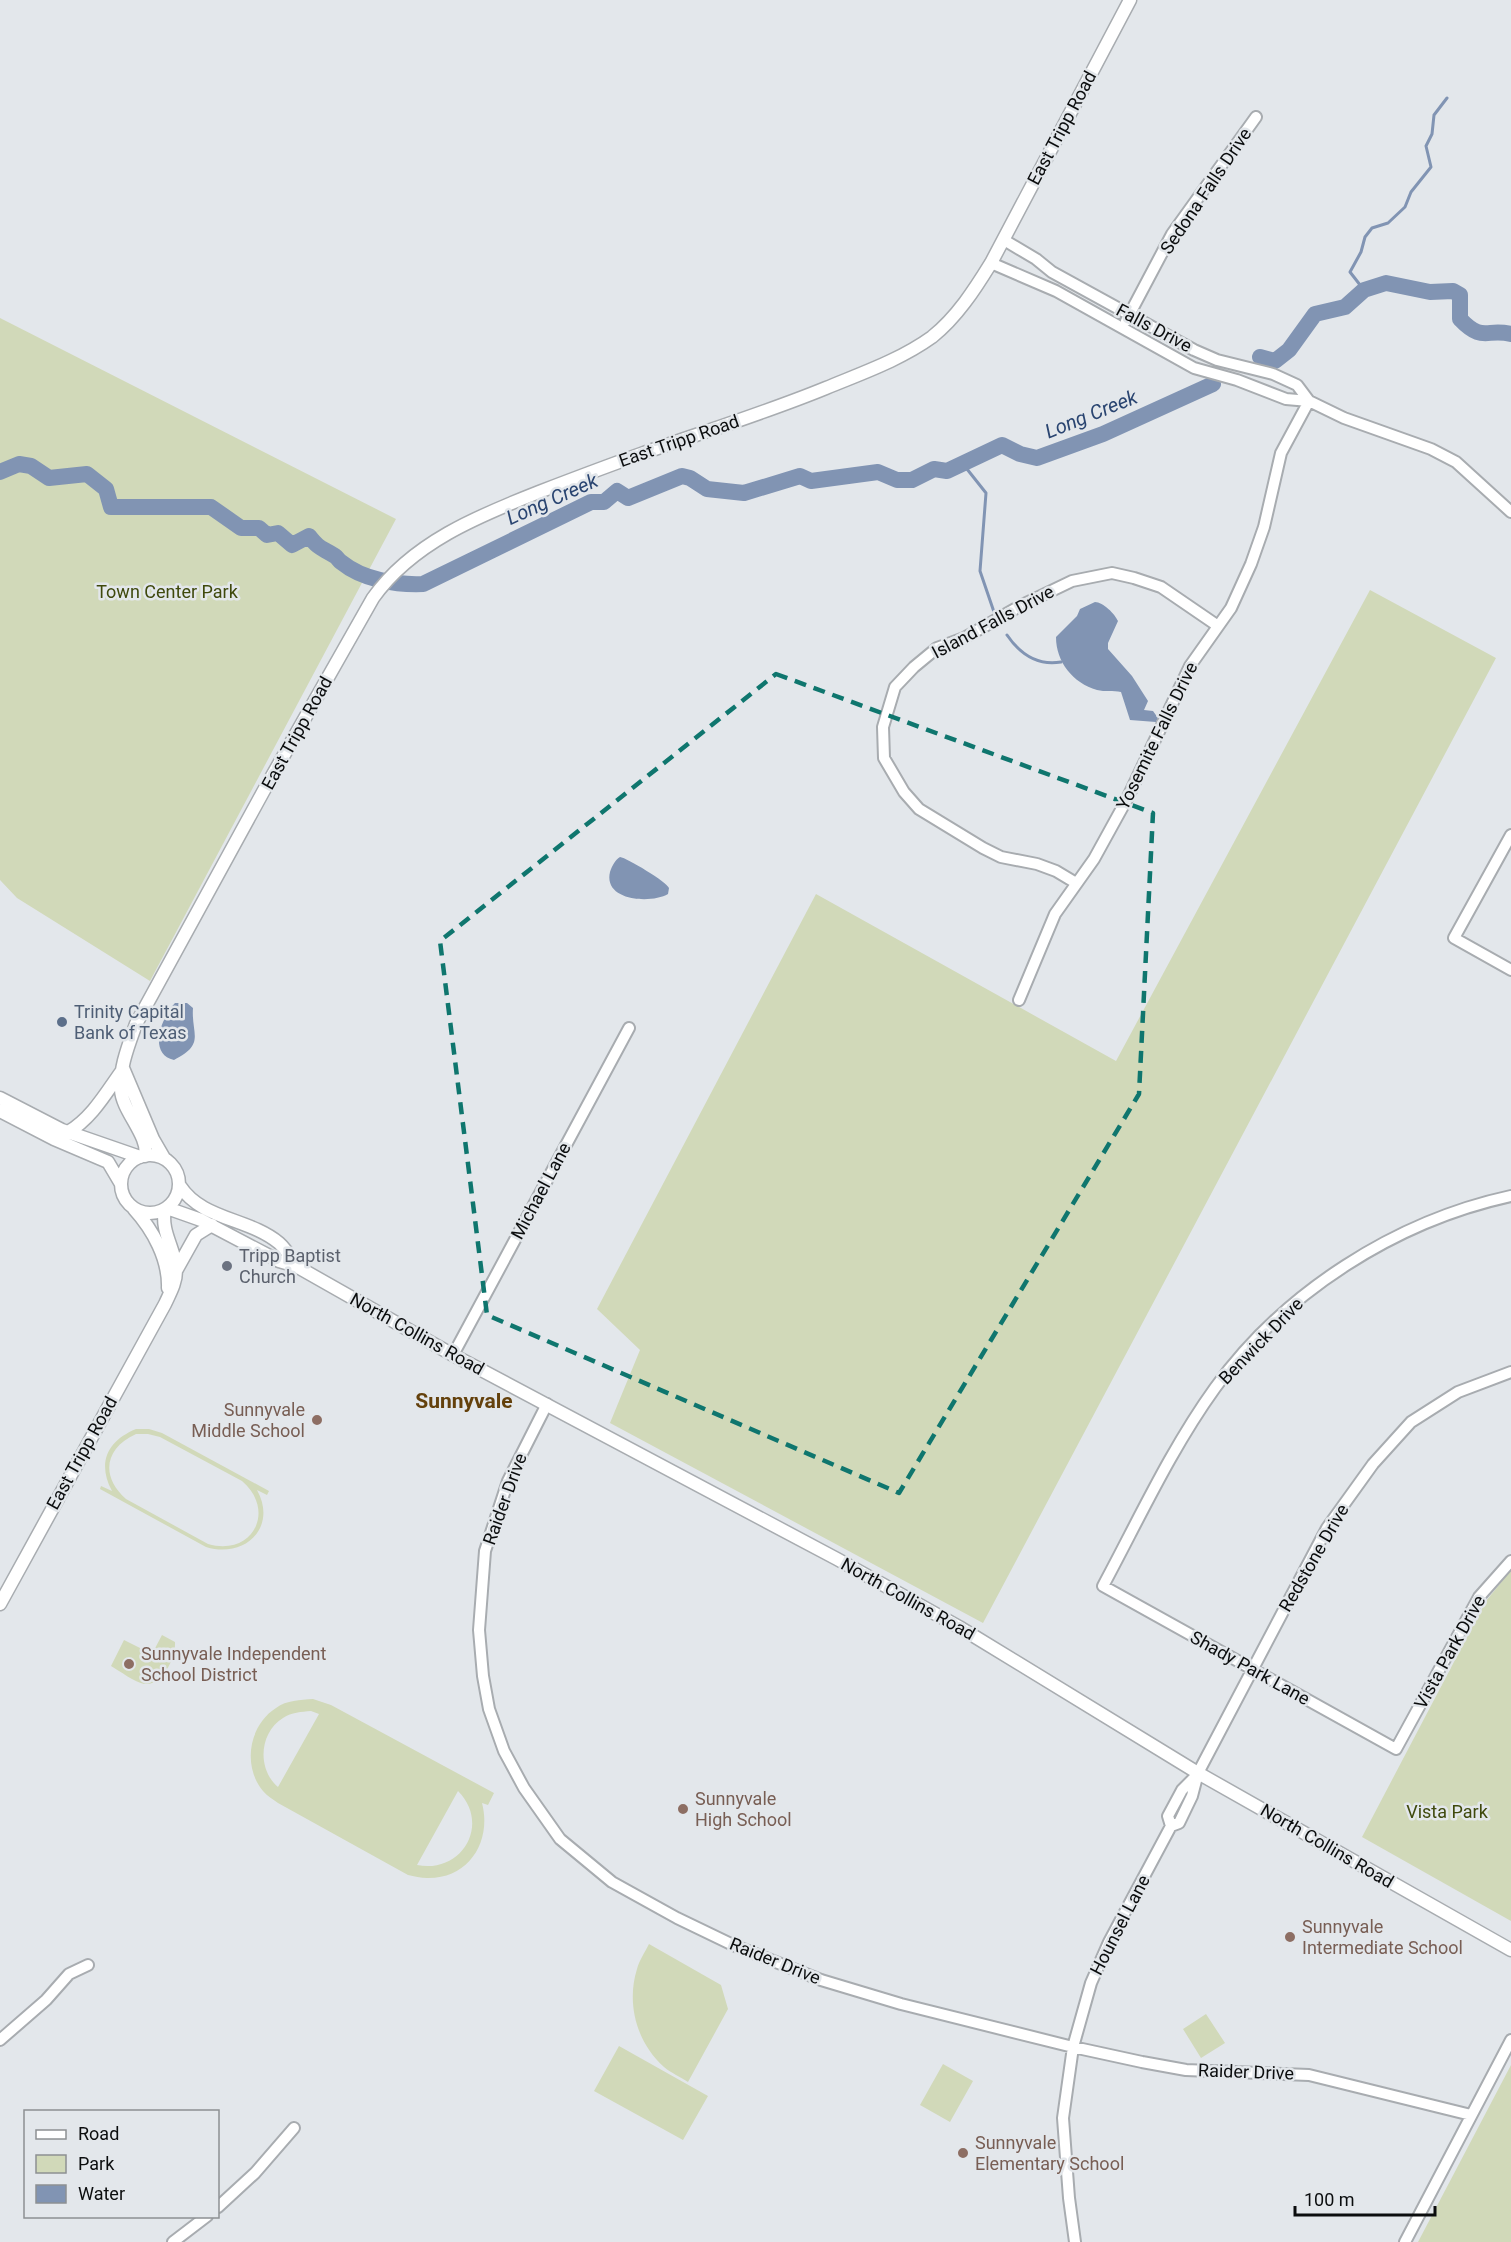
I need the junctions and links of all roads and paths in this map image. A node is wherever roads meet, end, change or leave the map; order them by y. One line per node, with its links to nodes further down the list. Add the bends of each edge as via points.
1 (1130, 0): 3 (street, East Tripp Road)
2 (1257, 117): 5 (street, Sedona Falls Drive, via 1172,234)
3 (1004, 240): 4 (street, East Tripp Road); 5 (street, Falls Drive)
4 (991, 263): 6 (street, Falls Drive, via 1056,291); 15 (street, East Tripp Road, via 970,298 933,336 895,360 503,506 431,543 402,564 377,592 269,782 136,1024)
5 (1129, 315): 6 (street, Sedona Falls Drive); 7 (street, Falls Drive, via 1217,360 1273,374 1297,385)
6 (1121, 329): 7 (street, Falls Drive, via 1194,368 1286,399)
7 (1309, 401): 8 (street, Falls Drive, via 1344,418 1431,448 1456,462); 9 (street, Yosemite Falls Drive, via 1281,453 1251,564 1231,608)
8 (1511, 512)
9 (1218, 626): 11 (street, Yosemite Falls Drive, via 1190,666 1129,796); 11 (street, Island Falls Drive, via 1161,587 1112,573 1072,581 964,638 937,648 895,687 883,727 884,758 904,792 920,809 983,848 1001,857 1037,864)
10 (1511, 835): 12 (street, via 1454,938)
11 (1076, 883): 13 (street, Yosemite Falls Drive, via 1055,914)
12 (1511, 970)
13 (1019, 1000)
14 (628, 1028): 30 (street, Michael Lane)
15 (123, 1068): 18 (street, via 91,1112); 19 (street, East Tripp Road, via 123,1102 143,1140 146,1149); 20 (street)
16 (0, 1098): 18 (street)
17 (0, 1112): 21 (street, via 101,1158 113,1168)
18 (68, 1132): 19 (street)
19 (142, 1156): 20 (street); 21 (street, via 127,1167)
20 (164, 1158): 22 (street, via 176,1170)
21 (121, 1184): 24 (street, via 122,1193)
22 (180, 1186): 25 (street, via 174,1202); 27 (street, North Collins Road, via 202,1208 258,1230 279,1243)
23 (1511, 1196): 34 (street, Benwick Drive, via 1425,1223 1340,1269 1286,1311 1238,1360 1197,1414)
24 (133, 1208): 25 (street, via 150,1214); 29 (street, East Tripp Road, via 162,1254 169,1281)
25 (166, 1209): 26 (street, North Collins Road); 28 (street, via 166,1236)
26 (212, 1225): 27 (street, North Collins Road); 28 (street, East Tripp Road, via 196,1235)
27 (296, 1266): 30 (street, North Collins Road)
28 (177, 1269): 29 (street, East Tripp Road)
29 (165, 1304): 35 (street, East Tripp Road)
30 (453, 1355): 32 (street, North Collins Road)
31 (1511, 1372): 36 (street, Redstone Drive, via 1458,1392 1411,1422 1373,1464 1327,1528)
32 (547, 1404): 38 (street, North Collins Road, via 959,1627); 43 (street, Raider Drive, via 512,1470 495,1514 485,1551 479,1630 489,1709 504,1751 560,1839 612,1881 643,1899 775,1962 901,2004)
33 (1511, 1561): 37 (street, Vista Park Drive, via 1479,1597)
34 (1103, 1586): 36 (street, Shady Park Lane)
35 (0, 1604)
36 (1252, 1668): 37 (street, Shady Park Lane); 38 (street, Redstone Drive)
37 (1396, 1749)
38 (1198, 1773): 39 (street, North Collins Road); 43 (street, Hounsel Lane, via 1182,1790 1168,1816 1171,1826 1109,1942 1091,1983)
39 (1511, 1950)
40 (88, 1965): 41 (street, via 69,1974)
41 (0, 2040)
42 (1511, 2040): 44 (street)
43 (1073, 2048): 44 (street, Raider Drive, via 1186,2070 1309,2074); 49 (street, Hounsel Lane, via 1063,2118)
44 (1472, 2115): 50 (street)
45 (294, 2128): 46 (street, via 255,2173)
46 (219, 2206)
47 (206, 2218): 48 (street)
48 (173, 2242)
49 (1075, 2242)
50 (1405, 2242)

